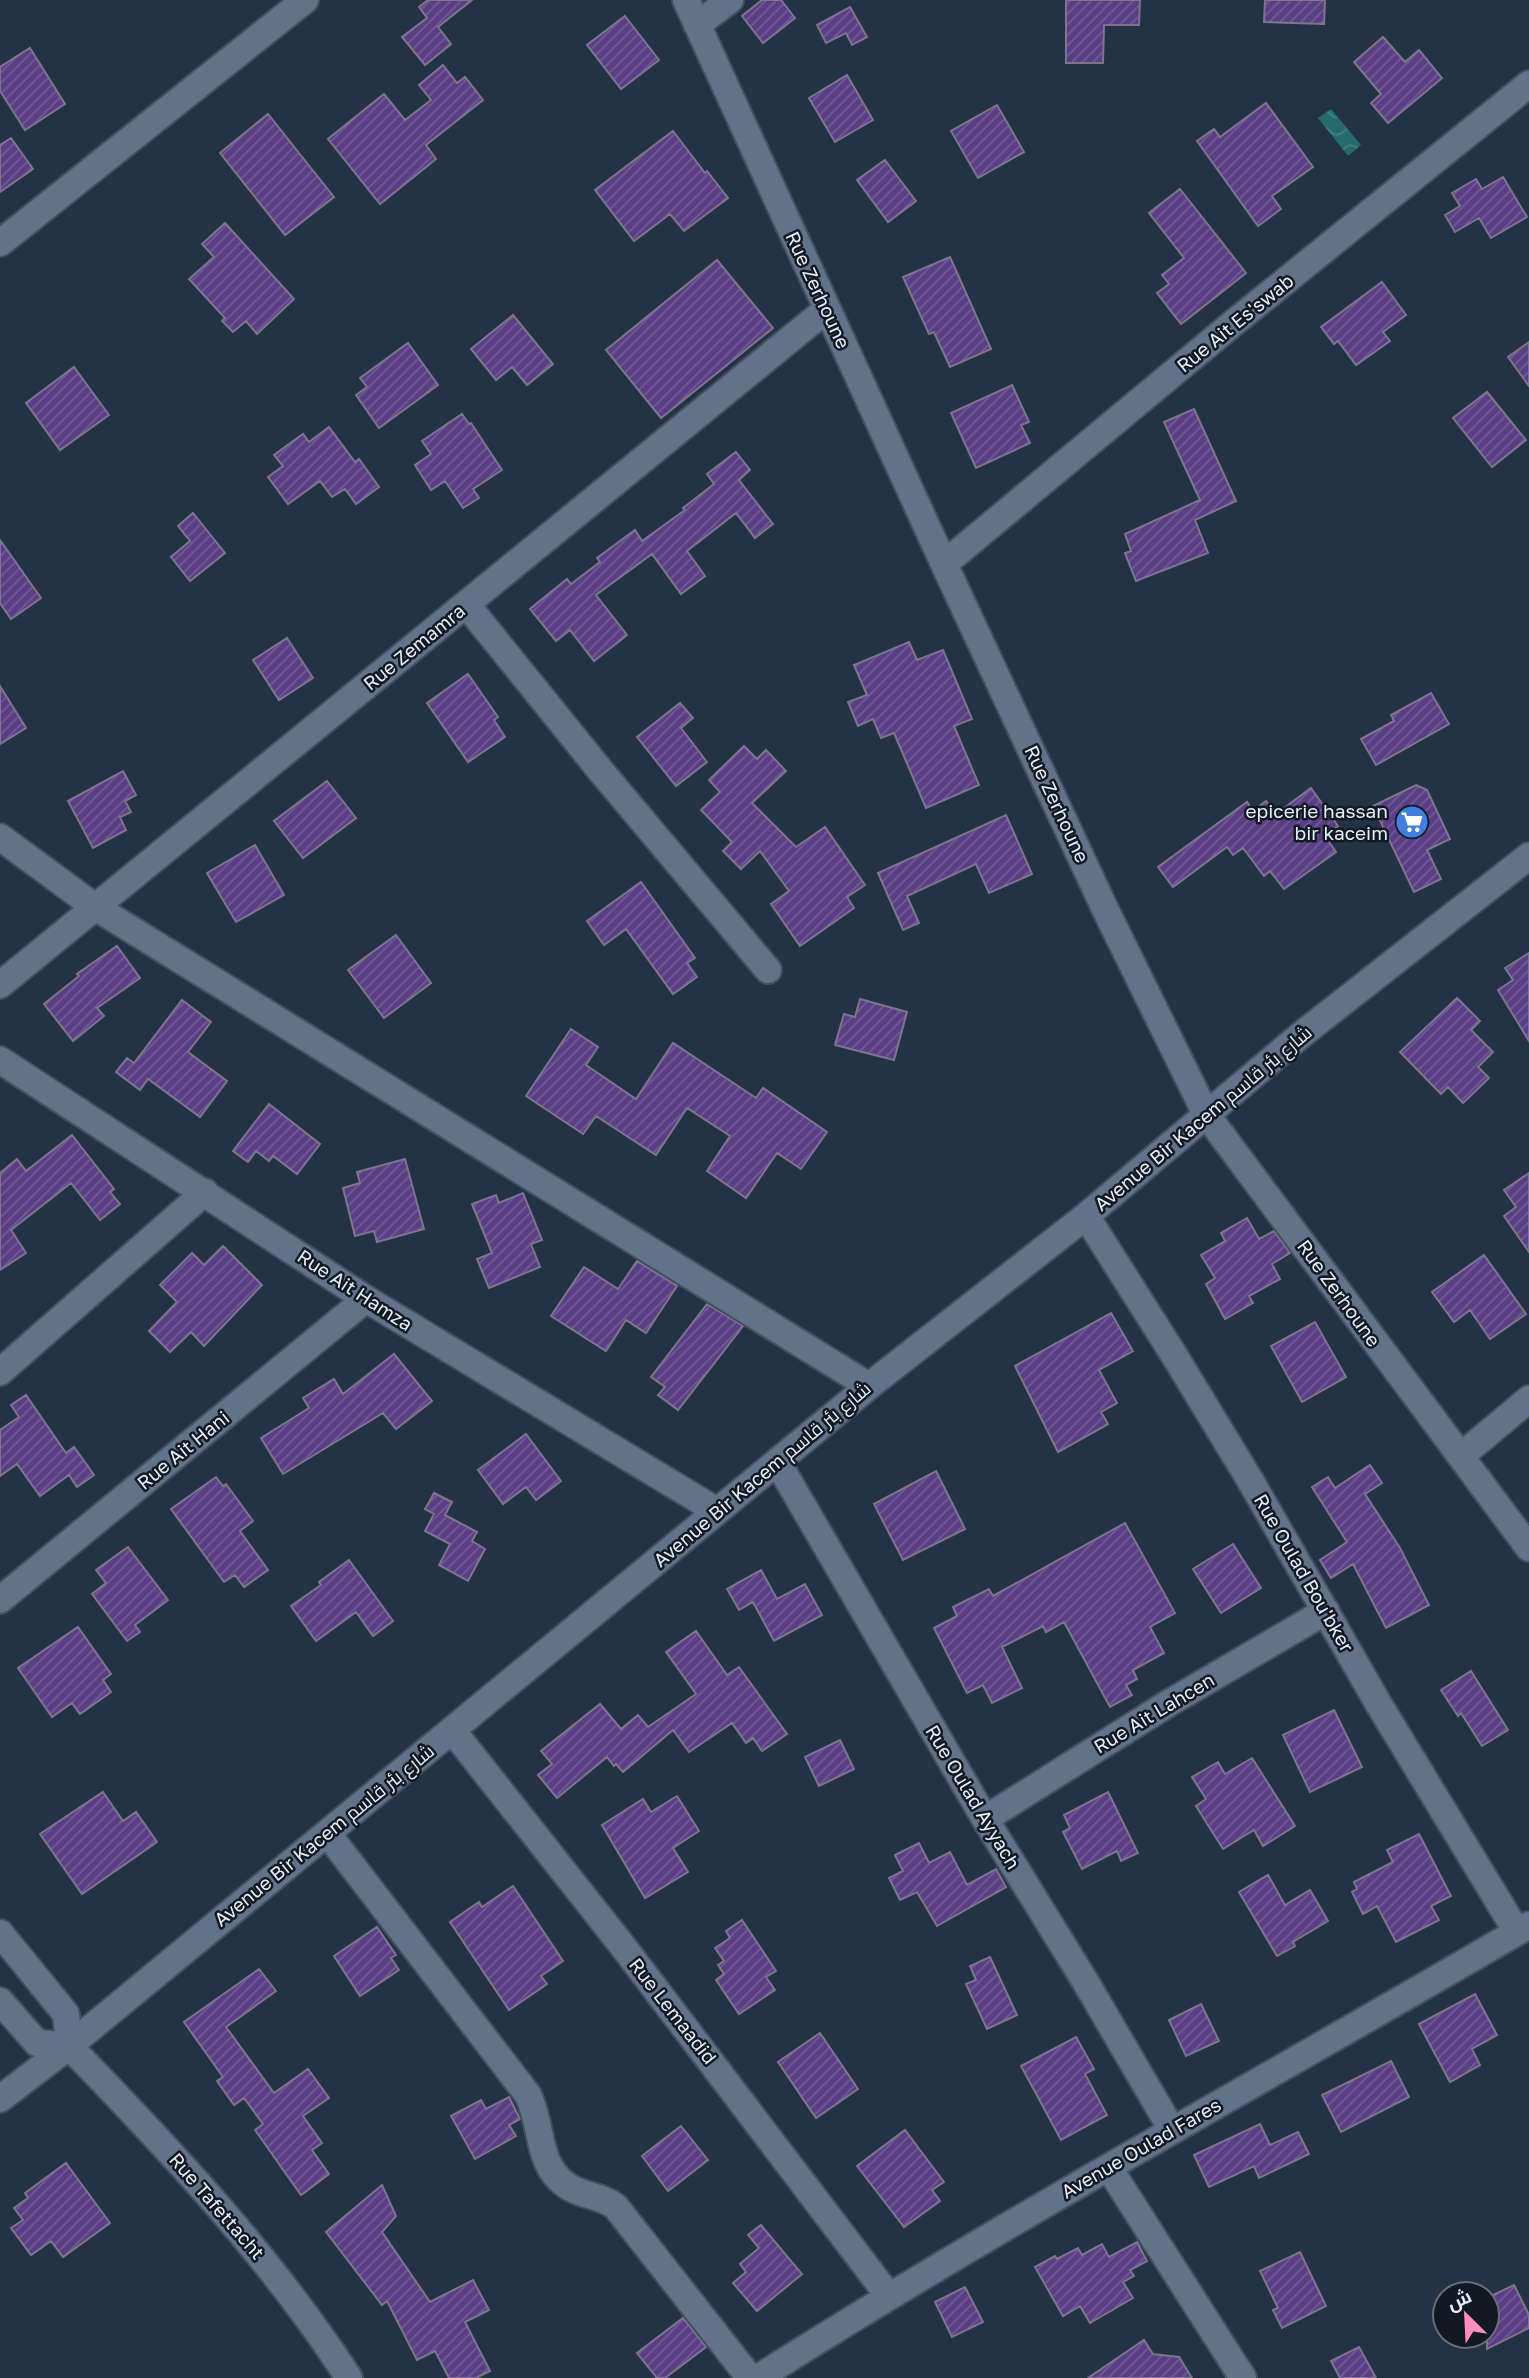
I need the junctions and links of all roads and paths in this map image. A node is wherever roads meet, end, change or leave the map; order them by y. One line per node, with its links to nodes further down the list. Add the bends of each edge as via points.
1 (305, 0): 6 (street)
2 (685, 0): 4 (street, Rue Zerhoune)
3 (730, 0): 4 (street)
4 (697, 25): 7 (street, Rue Zerhoune)
5 (1529, 84): 8 (street, Rue Ait Es'swab)
6 (0, 243)
7 (827, 309): 8 (street, Rue Zerhoune); 9 (street, Rue Zemamra)
8 (944, 564): 16 (street, Rue Zerhoune)
9 (466, 604): 12 (street, Rue Zemamra); 13 (street)
10 (0, 837): 12 (street)
11 (1529, 856): 16 (street, Avenue Bir Kacem شارع بئر قاسم)
12 (95, 907): 14 (street, Rue Zemamra); 21 (street)
13 (768, 970)
14 (0, 985)
15 (0, 1060): 17 (street, Rue Ait Hamza)
16 (1206, 1114): 18 (street, Avenue Bir Kacem شارع بئر قاسم); 23 (street, Rue Zerhoune)
17 (205, 1192): 19 (street, Rue Ait Hamza); 20 (street)
18 (1086, 1216): 21 (street, Avenue Bir Kacem شارع بئر قاسم); 28 (street, Rue Oulad Bou'bker)
19 (366, 1299): 25 (street, Rue Ait Hamza); 27 (street, Rue Ait Hani)
20 (0, 1372)
21 (869, 1386): 24 (street, Avenue Bir Kacem شارع بئر قاسم)
22 (1529, 1399): 23 (street)
23 (1461, 1456): 26 (street, Rue Zerhoune)
24 (778, 1462): 25 (street, Avenue Bir Kacem شارع بئر قاسم); 30 (street, Rue Oulad Ayyach)
25 (717, 1511): 29 (street, Avenue Bir Kacem شارع بئر قاسم)
26 (1529, 1548)
27 (0, 1600)
28 (1326, 1611): 30 (street, Rue Ait Lahcen); 32 (street, Rue Oulad Bou'bker, via 1378,1703)
29 (452, 1730): 31 (street, Avenue Bir Kacem شارع بئر قاسم); 39 (street, Rue Lemaadid)
30 (985, 1819): 37 (street, Rue Oulad Ayyach)
31 (327, 1833): 35 (street, Avenue Bir Kacem شارع بئر قاسم); 41 (street, via 528,2095 542,2150 557,2177 579,2193 598,2196 616,2207)
32 (1523, 1928): 37 (street, Avenue Oulad Fares)
33 (0, 1933): 35 (street, via 66,2014)
34 (0, 2001): 35 (street, via 37,2043)
35 (69, 2046): 36 (street, Avenue Bir Kacem شارع بئر قاسم); 40 (street, Rue Tafettacht, via 236,2227 313,2323)
36 (0, 2099)
37 (1172, 2130): 38 (street, Avenue Oulad Fares)
38 (1109, 2168): 39 (street, Avenue Oulad Fares); 43 (street)
39 (888, 2295): 42 (street, Avenue Oulad Fares)
40 (349, 2378)
41 (750, 2378)
42 (758, 2378)
43 (1243, 2378)

